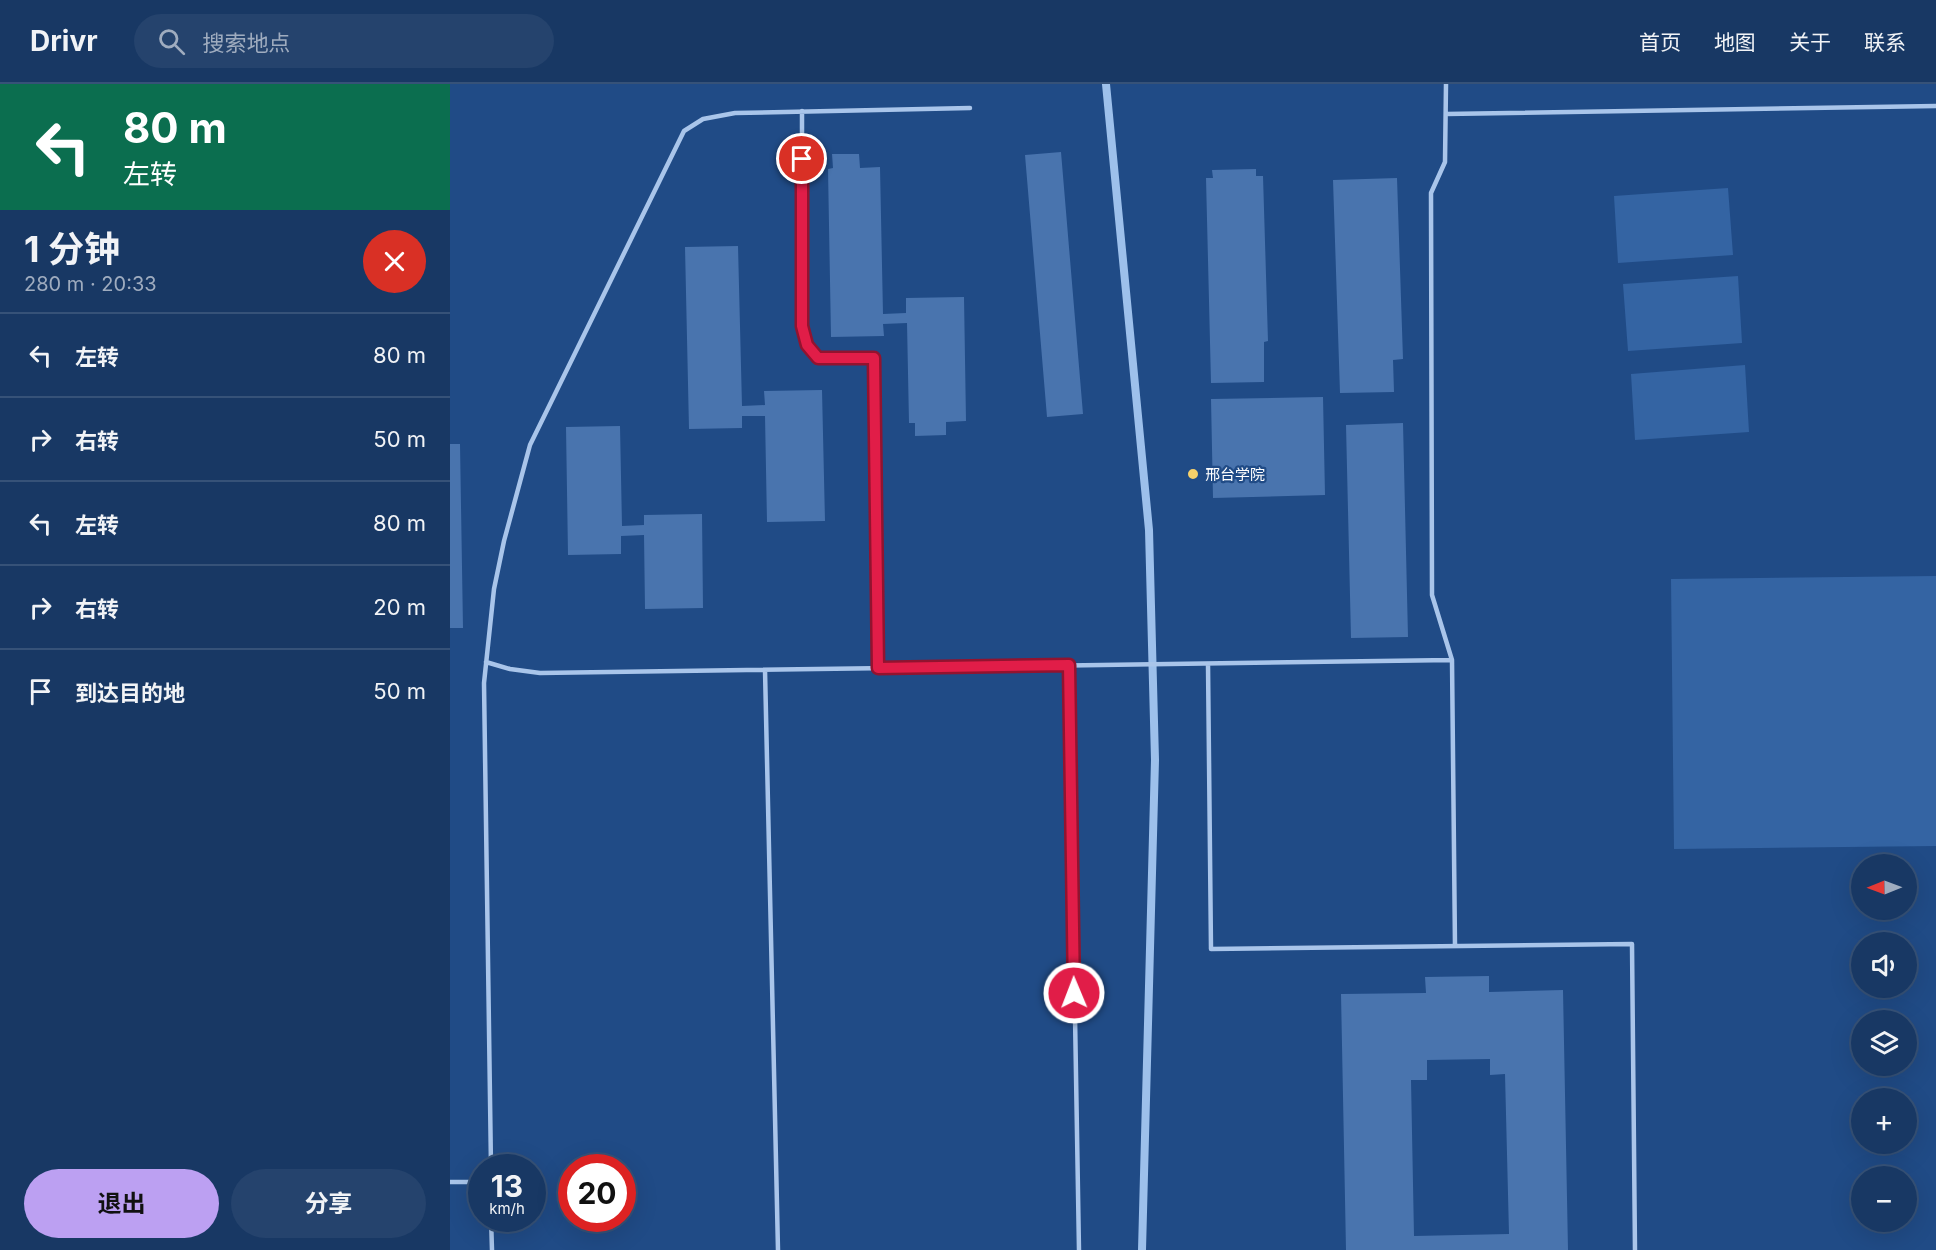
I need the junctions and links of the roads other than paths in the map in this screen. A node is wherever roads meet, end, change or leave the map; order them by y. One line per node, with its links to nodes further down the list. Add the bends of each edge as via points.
1 (1446, 84): 5 (lane)
2 (1936, 106): 5 (lane)
3 (970, 108): 4 (lane)
4 (802, 111): 7 (lane, via 735,112 703,119 684,131 531,445 504,541); 10 (lane, via 802,326 807,345 818,358 874,358)
5 (1446, 114): 6 (lane, via 1445,162 1431,193 1432,595)
6 (1452, 660): 8 (lane); 12 (lane)
7 (486, 662): 11 (lane, via 540,673); 13 (lane)
8 (1208, 664): 9 (lane); 12 (lane, via 1211,949)
9 (1069, 665): 10 (lane); 19 (lane)
10 (878, 668): 11 (lane)
11 (765, 670): 18 (lane)
12 (1455, 946): 20 (lane, via 1632,944)
13 (490, 1154)
14 (450, 1182): 15 (lane)
15 (468, 1182)
16 (491, 1232): 17 (lane)
17 (492, 1250)
18 (778, 1250)
19 (1079, 1250)
20 (1635, 1250)

